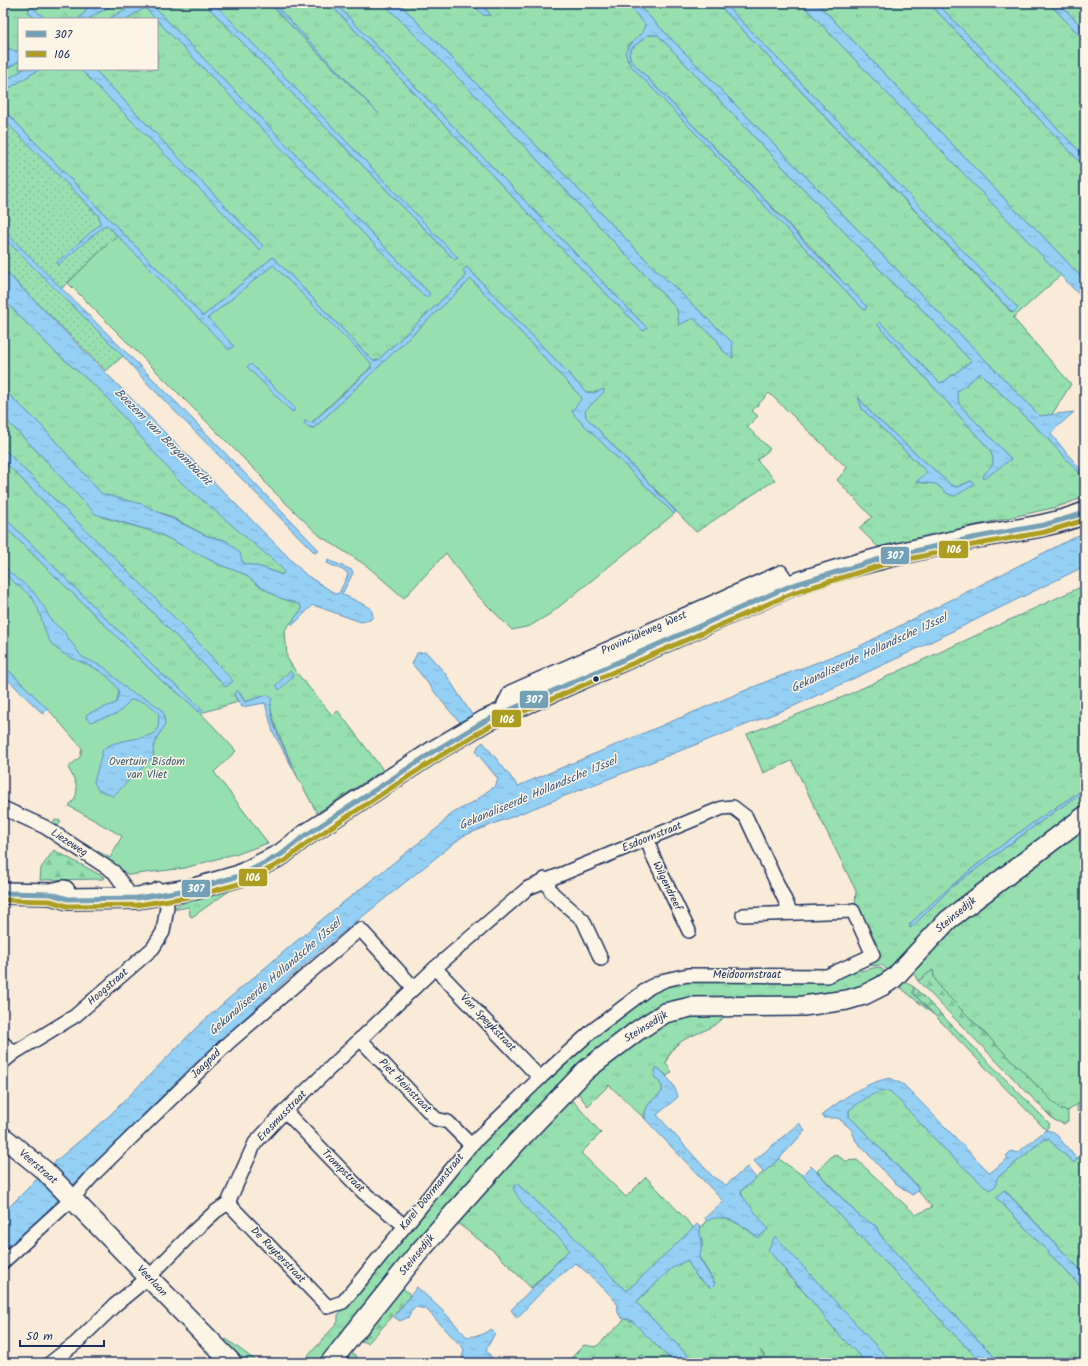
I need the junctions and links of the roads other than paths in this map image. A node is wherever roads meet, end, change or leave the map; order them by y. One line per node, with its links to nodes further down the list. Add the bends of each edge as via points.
1 (1085, 513): 7 (main road, Provincialeweg West, via 1058,521 906,551 840,568 790,586 485,721 303,837 233,868)
2 (3, 808): 6 (street, Liezeweg, via 45,827 114,872)
3 (1085, 816): 32 (street, Steinsedijk, via 954,915 931,936 898,974 872,992 847,1000 803,1006 691,1007 665,1014 637,1031 586,1070 517,1142 418,1253)
4 (648, 839): 5 (street, Esdoornstraat); 10 (street, Esdoornstraat, via 722,808 733,807 739,810 746,817); 12 (street, Wilgendreef, via 652,854)
5 (545, 880): 13 (street, via 552,893 583,920); 14 (street, Esdoornstraat, via 528,888)
6 (126, 889): 7 (main road); 9 (main road, via 70,890)
7 (160, 891): 9 (main road, via 113,900 68,899); 18 (street, Hoogstraat, via 167,907 164,926 153,948 75,1016)
8 (3, 893): 9 (main road)
9 (51, 894)
10 (791, 913): 11 (street); 20 (street, Meidoornstraat, via 853,911 873,955 827,976 688,975 665,980 650,987 618,1010)
11 (743, 914)
12 (689, 931)
13 (601, 959)
14 (435, 968): 15 (street, Erasmusstraat); 20 (street, Van Speykstraat)
15 (414, 988): 16 (street, Erasmusstraat); 24 (street, Jaagpad, via 360,929 228,1043)
16 (360, 1039): 21 (street, Erasmusstraat); 23 (street, Piet Heinstraat, via 436,1119 448,1122)
17 (3, 1043): 18 (street)
18 (14, 1053): 19 (street, Hoogstraat)
19 (3, 1062)
20 (540, 1078): 23 (street, Karel Doormanstraat)
21 (285, 1111): 25 (street, Erasmusstraat, via 255,1143); 26 (street, Trompstraat, via 363,1192)
22 (3, 1137): 24 (street, Veerstraat, via 45,1171)
23 (471, 1145): 26 (street, Karel Doormanstraat)
24 (69, 1196): 27 (street, Jaagpad); 28 (street, Veerlaan)
25 (228, 1203): 28 (street, Erasmusstraat, via 193,1232); 29 (street, De Ruyterstraat)
26 (405, 1226): 29 (street, Karel Doormanstraat, via 343,1302)
27 (3, 1262)
28 (149, 1277): 30 (street, Erasmusstraat); 31 (street, Veerlaan)
29 (328, 1306)
30 (50, 1363)
31 (232, 1363)
32 (330, 1363)

